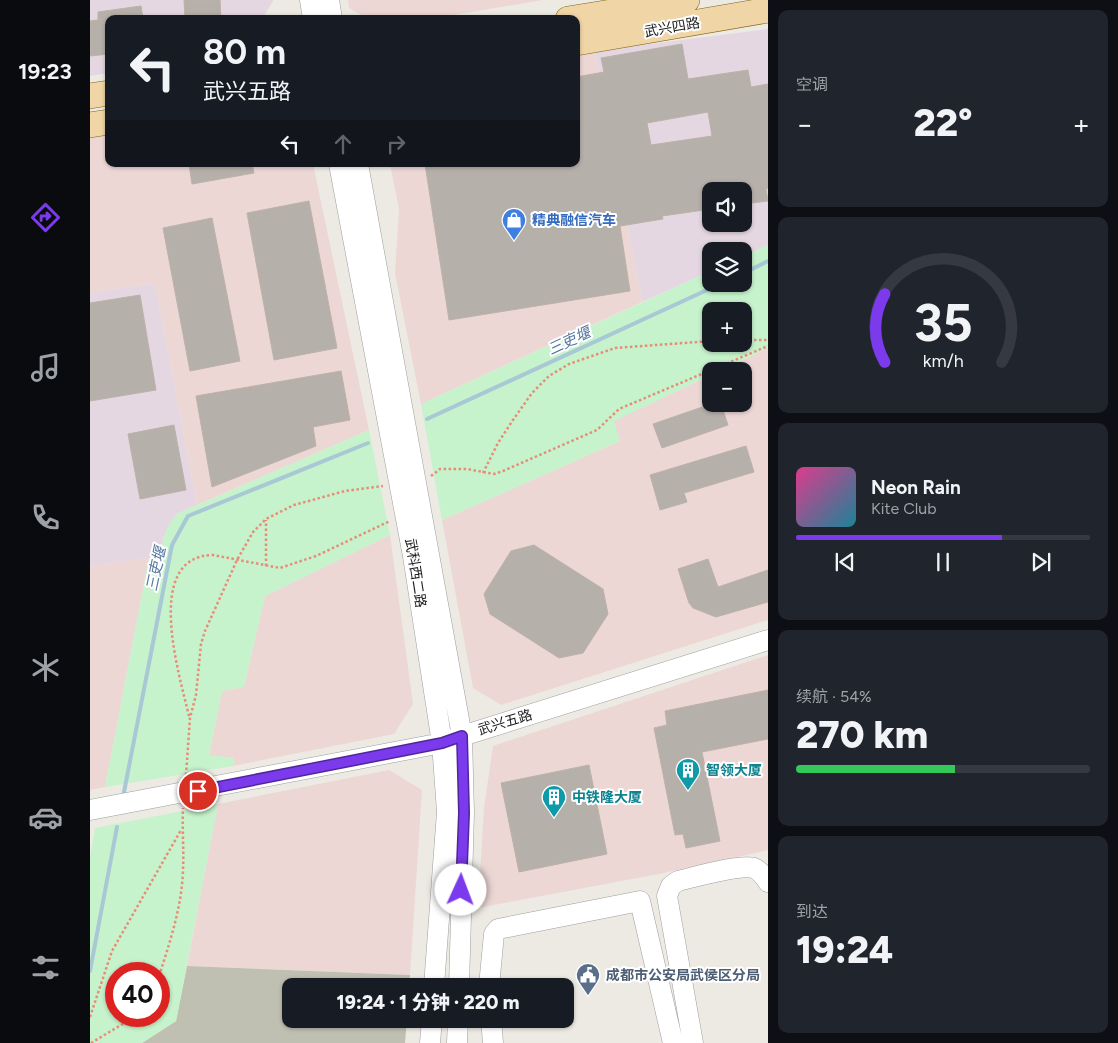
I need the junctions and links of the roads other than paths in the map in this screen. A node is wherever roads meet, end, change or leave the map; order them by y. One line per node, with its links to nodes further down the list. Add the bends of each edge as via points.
1 (310, 0): 5 (street)
2 (328, 0): 6 (street)
3 (687, 0): 7 (main road, 武兴四路)
4 (768, 10): 8 (main road, 武兴四路)
5 (312, 15)
6 (331, 15)
7 (580, 17)
8 (580, 42)
9 (105, 94): 10 (main road)
10 (90, 96)
11 (105, 123): 12 (main road)
12 (90, 125)
13 (340, 167): 15 (street, 武科西二路)
14 (358, 167): 15 (street, 武科西二路)
15 (408, 487): 17 (street, 武科西二路); 18 (street, 武科西二路, via 405,514)
16 (768, 640): 17 (street, 武兴五路)
17 (462, 736): 18 (street, 武兴五路); 22 (street, 武科西二路, via 464,813)
18 (442, 743): 19 (street, 武兴五路); 21 (street, 武科西二路, via 447,812)
19 (90, 810)
20 (768, 882): 31 (street, via 755,868 743,867 678,880 671,886 667,896)
21 (435, 978)
22 (459, 978)
23 (490, 978): 30 (street, via 494,934 498,929 640,901)
24 (431, 1028): 27 (street)
25 (458, 1028): 28 (street)
26 (492, 1028): 29 (street)
27 (430, 1043)
28 (457, 1043)
29 (493, 1043)
30 (673, 1043)
31 (693, 1043)

